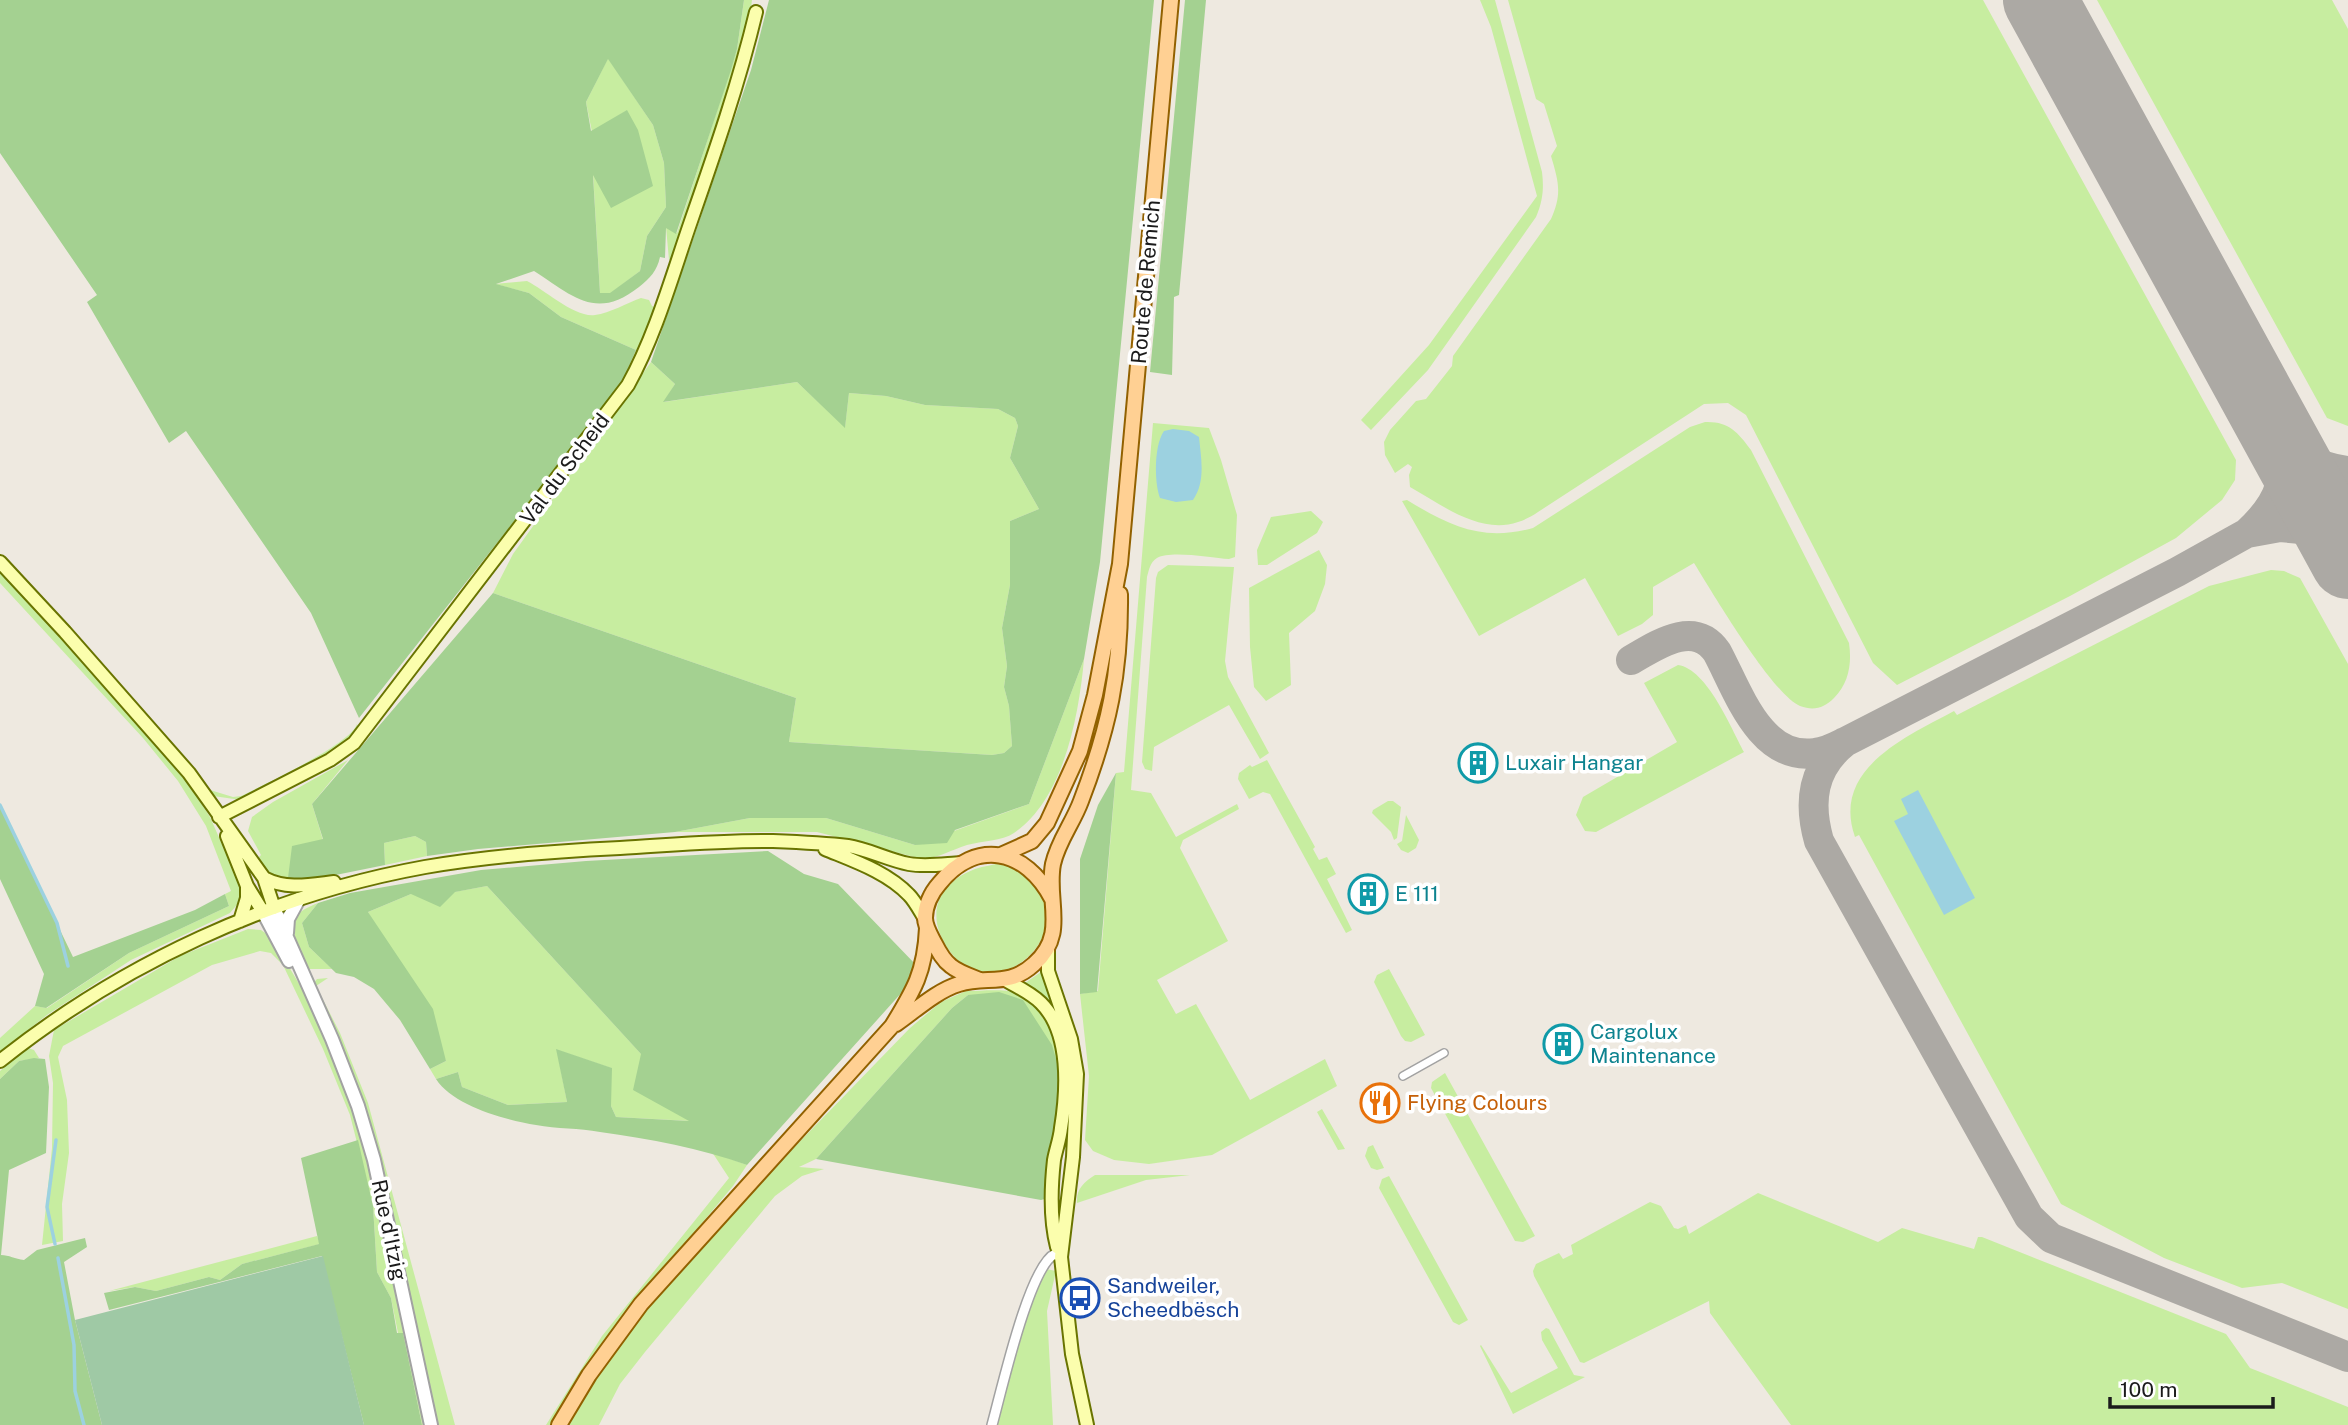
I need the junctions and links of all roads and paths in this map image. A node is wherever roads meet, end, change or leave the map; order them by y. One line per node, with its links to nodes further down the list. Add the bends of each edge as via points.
1 (1171, 0): 4 (main road, Route de Remich)
2 (757, 5): 5 (main road, Val du Scheid, via 743,67 674,273 644,356 628,385 354,743)
3 (0, 562): 5 (main road, via 148,725)
4 (1120, 564): 7 (main road, Route de Remich, via 1080,751 1046,823 1032,841); 13 (main road, Route de Remich, via 1121,630 1108,723 1080,805 1053,864)
5 (219, 817): 9 (main road); 11 (main road)
6 (815, 845): 8 (main road, via 849,846 908,864); 10 (main road, via 726,842 587,850 479,859); 16 (main road, via 868,866 895,884 910,895)
7 (1001, 855): 8 (main road); 13 (main road, via 1020,861 1036,875)
8 (961, 863): 16 (main road, via 934,890)
9 (264, 878): 10 (main road, via 292,887); 14 (main road)
10 (369, 879): 12 (main road)
11 (247, 886): 14 (main road); 15 (main road)
12 (299, 899): 14 (main road); 17 (street, via 288,919)
13 (1054, 903): 18 (main road, via 1055,925)
14 (269, 910): 15 (main road); 17 (street, Rue d'Itzig); 22 (street, Rue d'Itzig)
15 (240, 921): 25 (main road, via 122,978 36,1032)
16 (926, 923): 20 (main road, via 952,967); 21 (main road, via 921,974)
17 (288, 940): 22 (street, Rue d'Itzig)
18 (1049, 946): 19 (main road, via 1035,964); 27 (main road, via 1048,971 1071,1039 1077,1074)
19 (1005, 980): 20 (main road); 24 (main road, via 1044,1005)
20 (981, 981): 21 (main road, via 958,984)
21 (892, 1027): 30 (main road, via 641,1304)
22 (332, 1039): 29 (street, Rue d'Itzig, via 374,1160)
23 (1444, 1054): 26 (street)
24 (1065, 1060): 27 (main road, via 1070,1093 1064,1145); 28 (main road, via 1065,1102 1052,1191 1055,1244)
25 (0, 1061)
26 (1403, 1076)
27 (1073, 1157): 28 (main road)
28 (1061, 1257): 31 (street, via 1055,1254 1047,1259 1027,1299); 32 (main road, via 1072,1354)
29 (431, 1425)
30 (559, 1425)
31 (992, 1425)
32 (1087, 1425)

